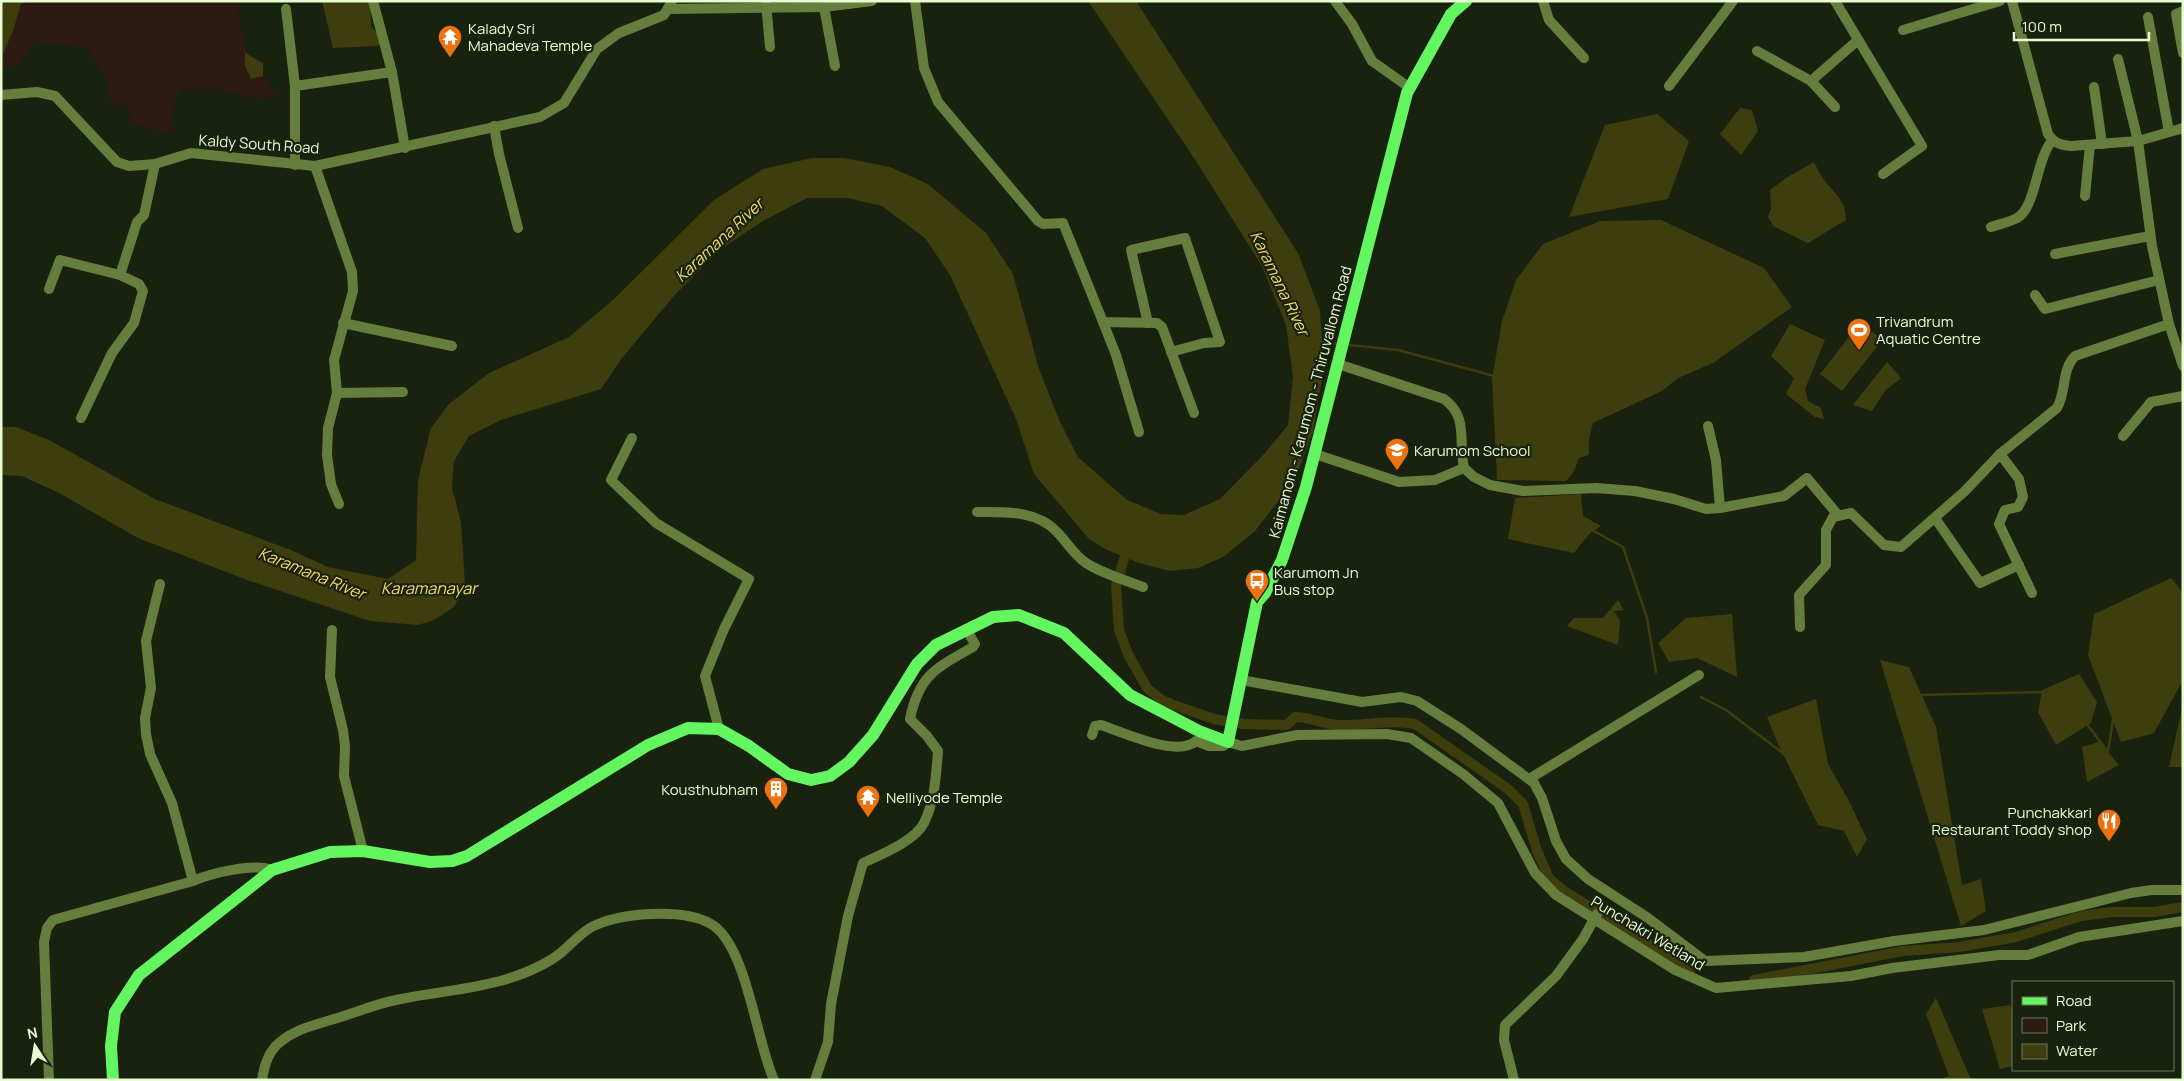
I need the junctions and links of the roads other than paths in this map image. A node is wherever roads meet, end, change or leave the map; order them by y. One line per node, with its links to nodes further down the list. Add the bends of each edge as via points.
1 (373, 1): 25 (street)
2 (872, 1): 13 (street)
3 (915, 1): 54 (street, via 924,68 938,102 1038,221 1043,224 1063,223)
4 (1335, 1): 29 (street, via 1372,61)
5 (1466, 1): 29 (main road, Kaimanom - Karumom - Thiruvallom Road, via 1451,14)
6 (1543, 1): 22 (street, via 1549,20)
7 (1734, 1): 28 (street)
8 (1835, 1): 18 (street)
9 (2000, 1): 17 (street)
10 (2012, 1): 36 (street)
11 (670, 5): 12 (street); 33 (street, Kaldy South Road, via 653,20 620,33 597,49 564,103 540,117)
12 (766, 5): 13 (street); 19 (street)
13 (824, 6): 24 (street)
14 (286, 9): 27 (street)
15 (2183, 11): 21 (street, via 2176,14)
16 (2148, 17): 35 (street)
17 (1903, 30)
18 (1858, 40): 26 (street); 44 (street, via 1922,146)
19 (770, 47)
20 (1756, 52): 26 (street)
21 (2183, 53)
22 (1584, 58)
23 (2118, 59): 37 (street)
24 (835, 66)
25 (392, 72): 27 (street); 40 (street)
26 (1811, 82): 32 (street)
27 (295, 86): 42 (street)
28 (1669, 86)
29 (1410, 88): 60 (main road, Kaimanom - Karumom - Thiruvallom Road)
30 (2094, 88): 38 (street)
31 (1, 95): 41 (street, Kaldy South Road, via 37,92 55,96 117,162 130,166)
32 (1835, 107)
33 (494, 126): 40 (street, Kaldy South Road); 47 (street)
34 (2183, 128): 35 (street)
35 (2168, 132): 37 (street)
36 (2052, 141): 39 (street, via 2060,145); 46 (street, via 2042,156 2027,209 2018,218)
37 (2138, 141): 38 (street); 48 (street)
38 (2102, 144): 39 (street)
39 (2090, 145): 45 (street)
40 (405, 148): 43 (street, Kaldy South Road)
41 (156, 164): 42 (street, Kaldy South Road, via 191,153); 50 (street, via 144,215 137,222)
42 (295, 165): 43 (street, Kaldy South Road)
43 (315, 166): 55 (street, via 352,272 353,291)
44 (1883, 174)
45 (2086, 196)
46 (1991, 227)
47 (518, 228)
48 (2150, 236): 49 (street); 51 (street)
49 (2055, 254)
50 (120, 275): 52 (street, via 60,260); 66 (street, via 139,284 144,291 134,323 112,353)
51 (2160, 280): 53 (street, via 2045,309); 57 (street)
52 (49, 289)
53 (2035, 295)
54 (1104, 322): 56 (street); 68 (street)
55 (343, 323): 58 (street); 63 (street, via 334,360)
56 (1148, 323): 59 (street, via 1162,327); 59 (street, via 1131,250 1185,238 1225,342 1204,343)
57 (2169, 324): 61 (street); 72 (street, via 2075,356 2068,363 2063,398 2057,408)
58 (452, 346)
59 (1171, 352): 65 (street)
60 (1338, 364): 71 (main road, Kaimanom - Karumom - Thiruvallom Road); 73 (street, via 1444,399 1456,407 1460,418)
61 (2183, 366)
62 (403, 392): 63 (street)
63 (337, 393): 74 (street, via 328,428 327,455 330,484)
64 (2183, 396): 69 (street, via 2151,402)
65 (1194, 413)
66 (81, 418)
67 (1708, 426): 75 (street, via 1716,460)
68 (1138, 432)
69 (2123, 436)
70 (632, 438): 88 (street, via 611,480 656,523 749,580 724,628 705,676)
71 (1315, 454): 73 (street, via 1399,482 1435,480); 87 (main road, Kaimanom - Karumom - Thiruvallom Road, via 1285,553 1257,602)
72 (2000, 454): 78 (street); 79 (street, via 2022,487 2022,503 2005,510 1999,524)
73 (1464, 468): 75 (street, via 1490,485 1523,491 1596,488 1655,495 1706,509)
74 (339, 504)
75 (1720, 508): 77 (street, via 1784,496 1807,478)
76 (977, 512): 81 (street, via 1008,512 1036,518 1056,531 1078,557)
77 (1838, 515): 78 (street, via 1851,513 1891,548 1901,547); 83 (street, via 1829,522 1826,530 1826,565 1799,596)
78 (1935, 518): 79 (street, via 1980,583)
79 (2019, 565): 82 (street)
80 (160, 584): 94 (street, via 146,641 151,688 145,718 146,734 150,754 172,804)
81 (1143, 587)
82 (2032, 593)
83 (1800, 626)
84 (966, 629): 88 (main road, via 936,645 917,664 873,735 849,762 830,776 811,780 788,774); 90 (main road, via 993,617 1019,615 1031,618 1064,633 1130,695 1199,731); 102 (street, via 975,644 973,647 925,679 914,700 910,720 928,736 938,751 934,793 924,824 906,840 863,863 842,945 828,1042)
85 (332, 630): 92 (street, via 330,676 343,730 344,776)
86 (1699, 675): 91 (street)
87 (1240, 680): 90 (main road, Kaimanom - Karumom - Thiruvallom Road); 91 (street, via 1362,702 1401,697 1417,701)
88 (719, 729): 92 (main road, via 688,728 648,745 467,856 452,861 430,862)
89 (1092, 735): 90 (street, Punchakri Wetland, via 1095,726 1101,725 1152,744 1192,744 1196,741 1209,746 1223,746)
90 (1228, 742): 96 (street, Punchakri Wetland, via 1242,746 1297,735 1387,734 1410,738 1463,774 1498,803 1535,873 1556,895)
91 (1529, 779): 95 (street, via 1542,798 1556,841 1566,859 1588,879 1705,961 1804,957 1984,930 2131,893)
92 (362, 851): 93 (main road, via 330,852)
93 (272, 870): 94 (street, via 266,867 217,873); 99 (main road, via 139,975 115,1012 111,1046)
94 (193, 881): 98 (street, via 65,915 53,920 46,928)
95 (2183, 890)
96 (1595, 916): 97 (street, Punchakri Wetland, via 1675,970 1716,988 1851,976 1999,955 2028,955 2079,937); 103 (street, via 1556,976 1505,1025 1504,1040)
97 (2183, 920)
98 (49, 1080)
99 (113, 1080)
100 (262, 1080): 101 (street, via 269,1055 297,1031 396,1000 507,979 544,964 604,920 662,913 699,918 713,925 724,937 736,955)
101 (774, 1080)
102 (815, 1080)
103 (1514, 1080)

